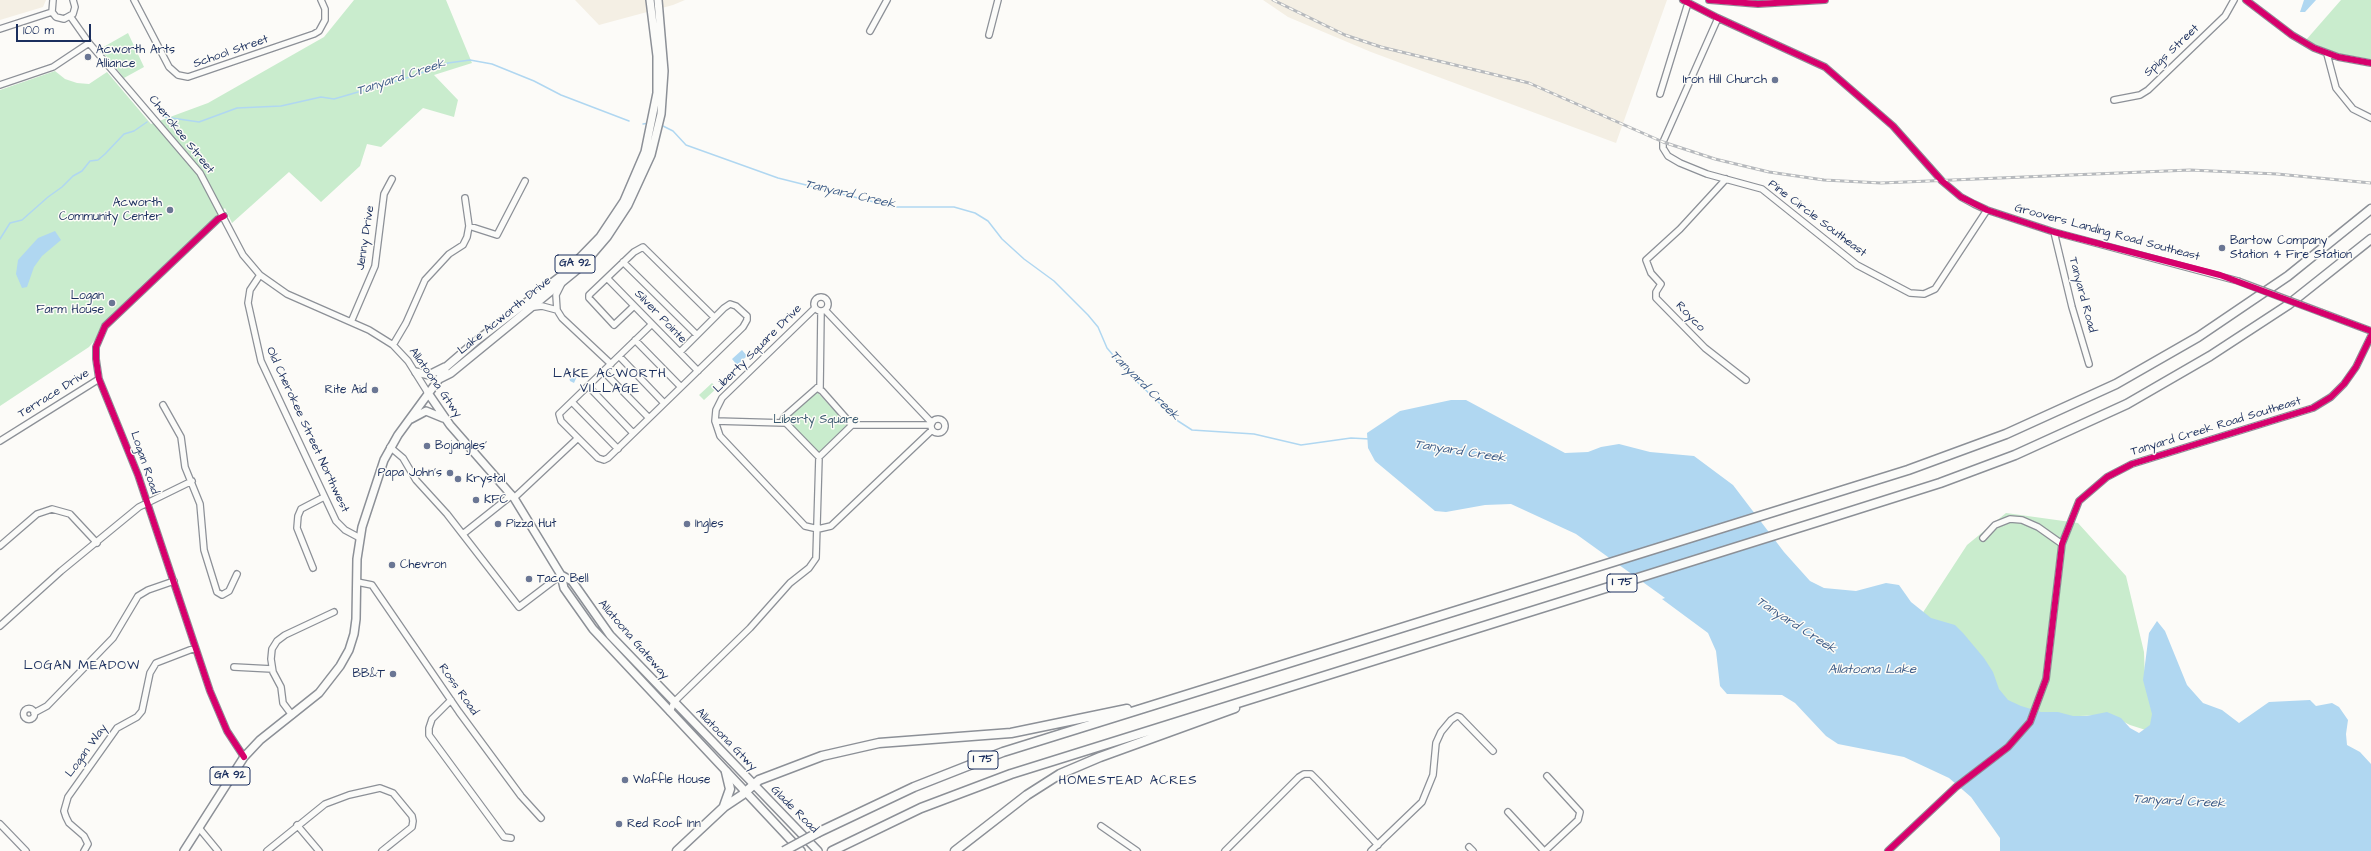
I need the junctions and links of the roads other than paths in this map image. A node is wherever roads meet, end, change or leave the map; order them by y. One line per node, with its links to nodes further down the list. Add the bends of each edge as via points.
1 (53, 0): 14 (street)
2 (73, 0): 15 (street, via 74,10)
3 (134, 0): 4 (street, School Street, via 169,67 176,74 188,77 314,34 319,31 325,20 325,9)
4 (321, 0)
5 (650, 0): 24 (main road, Lake Acworth Drive / GA 92)
6 (658, 0): 24 (main road, Lake Acworth Drive, via 663,47)
7 (887, 0): 18 (street)
8 (998, 0): 19 (street)
9 (1709, 0): 10 (street, via 1758,4)
10 (1825, 0)
11 (2234, 0): 26 (street, Spigs Street, via 2225,16 2148,90 2140,95)
12 (2246, 0): 21 (street, via 2292,35)
13 (1685, 2): 16 (street, Groovers Landing Road Southeast); 25 (street, via 1678,42)
14 (52, 12): 15 (street, via 60,19); 17 (street)
15 (70, 16): 20 (street, Cherokee Street)
16 (1718, 18): 29 (street, Pine Circle Southeast, via 1663,142 1663,148 1668,156 1680,163); 34 (street, Groovers Landing Road Southeast, via 1825,67 1893,126 1942,181 1961,197)
17 (0, 29)
18 (870, 31)
19 (989, 35)
20 (89, 43): 23 (street, via 53,67); 35 (street, Cherokee Street, via 192,163)
21 (2327, 54): 22 (street); 27 (street, via 2336,88 2353,109)
22 (2371, 62)
23 (0, 85)
24 (660, 94): 28 (main road, Lake Acworth Drive / GA 92)
25 (1660, 94)
26 (2114, 100)
27 (2371, 118)
28 (648, 153): 42 (main road, Lake Acworth Drive, via 637,189 619,221 596,251); 60 (main road, Lake Acworth Drive / GA 92, via 624,201 589,249 555,282)
29 (1726, 178): 34 (street, Pine Circle Southeast, via 1762,189 1857,265 1910,293 1924,294 1935,289); 66 (street, Royco, via 1680,229 1646,260 1651,273 1661,284 1656,292 1656,298 1705,348)
30 (392, 179): 49 (street, Jenny Drive, via 384,194 375,266)
31 (525, 181): 36 (street, via 497,235)
32 (465, 198): 36 (street)
33 (2371, 209): 111 (highway, I 75, via 2288,276 2204,334 2116,384 2006,434 1901,472)
34 (1987, 210): 37 (street, Groovers Landing Road Southeast)
35 (224, 216): 40 (street, Cherokee Street, via 243,255); 64 (street, Logan Road, via 105,326 96,347)
36 (468, 226): 55 (street, via 463,245 449,254 426,280)
37 (2054, 232): 51 (street, Groovers Landing Road Southeast, bridge, via 2238,281); 59 (street, Tanyard Road)
38 (2371, 239): 108 (highway, I 75, via 2288,304 2210,356 2127,404 2015,455 1940,483)
39 (624, 262): 41 (street); 48 (street, via 643,247); 52 (street)
40 (260, 276): 49 (street, Allatoona Gtwy, via 287,294); 89 (street, Old Cherokee Street Northwest, via 250,290 248,298 257,351)
41 (607, 278): 43 (street, Silver Pointe); 43 (street, via 589,295 589,298 614,325)
42 (561, 285): 44 (main road, Lake Acworth Drive / GA 92); 46 (street, via 556,295)
43 (634, 306): 50 (street, Silver Pointe)
44 (534, 307): 46 (street, via 542,306); 65 (main road, Lake Acworth Drive / GA 92)
45 (815, 308): 47 (street, Liberty Square Drive); 47 (street, Liberty Square Drive, via 815,301 823,297 828,302); 75 (street, Liberty Square Drive, via 722,398 716,410)
46 (556, 310): 58 (street)
47 (823, 311): 69 (street); 80 (street, Liberty Square Drive)
48 (714, 317): 52 (street); 62 (street, via 730,304 740,308 747,316 747,320)
49 (351, 322): 55 (street, Allatoona Gtwy)
50 (652, 324): 54 (street); 56 (street, Silver Pointe)
51 (2371, 331)
52 (697, 335): 56 (street)
53 (2371, 336): 96 (street, Tanyard Creek Road Southeast, via 2356,367 2344,384 2313,408 2132,464 2107,477 2079,500)
54 (635, 340): 57 (street); 68 (street)
55 (394, 345): 63 (street, Allatoona Gtwy)
56 (680, 352): 62 (street, Silver Pointe)
57 (619, 356): 58 (street); 72 (street)
58 (611, 364): 61 (street)
59 (2089, 364)
60 (446, 367): 63 (main road, via 429,375); 65 (main road, Lake Acworth Drive / GA 92)
61 (603, 371): 67 (street); 74 (street)
62 (698, 371): 68 (street)
63 (416, 372): 70 (street, Allatoona Gtwy)
64 (99, 379): 83 (street, Terrace Drive); 90 (street, Logan Road, via 138,475)
65 (440, 379): 70 (main road, Lake Acworth Drive / GA 92)
66 (1746, 380)
67 (588, 386): 71 (street); 81 (street)
68 (681, 387): 72 (street)
69 (820, 389): 78 (street, via 814,389 784,417); 79 (street)
70 (428, 393): 76 (main road, Allatoona Gtwy); 77 (main road, Lake Acworth Drive / GA 92)
71 (572, 402): 82 (street, via 560,414 561,421); 85 (street)
72 (664, 403): 74 (street)
73 (163, 405): 87 (street, via 181,437 185,467)
74 (649, 418): 81 (street)
75 (715, 421): 78 (street); 91 (street, via 720,436 769,489 805,526)
76 (448, 422): 77 (main road, via 439,415 426,411); 88 (main road, Allatoona Gtwy)
77 (406, 423): 84 (main road, Lake Acworth Drive / GA 92)
78 (785, 423): 86 (street)
79 (852, 425): 80 (street); 86 (street)
80 (932, 426): 91 (street, via 831,526)
81 (633, 433): 85 (street)
82 (578, 438): 85 (street, via 598,458 604,460); 88 (street)
83 (0, 441)
84 (390, 447): 92 (street, via 403,458 416,480); 93 (main road, Lake Acworth Drive / GA 92, via 372,493)
85 (618, 449)
86 (819, 457): 91 (street)
87 (192, 481): 90 (street); 99 (street, via 200,504 207,564 217,592 222,595 229,590)
88 (513, 496): 92 (street); 100 (main road, Allatoona Gtwy)
89 (324, 497): 93 (street, Old Cherokee Street Northwest, via 340,527); 98 (street, via 301,509 298,516 297,528)
90 (146, 502): 95 (street); 101 (street, Logan Road)
91 (818, 529): 110 (street, via 816,558 809,568)
92 (463, 534): 100 (street, via 519,607)
93 (360, 538): 102 (main road, Lake Acworth Drive / GA 92)
94 (1983, 538): 96 (street, via 1995,525 2010,519 2022,520 2038,527)
95 (97, 543): 97 (street, via 70,514 52,509 37,514); 104 (street, via 61,571)
96 (2062, 544): 148 (street, Tanyard Creek Road Southeast, via 2046,679 2030,722 2008,747 1956,787)
97 (0, 546)
98 (313, 568)
99 (237, 574)
100 (561, 575): 110 (main road, Allatoona Gateway, via 572,581 605,628); 113 (main road, Allatoona Gateway, via 564,588 586,619)
101 (174, 581): 105 (street, Logan Road); 114 (street, via 138,596 113,638 47,706)
102 (357, 582): 109 (street, Ross Road, via 372,585); 115 (main road, Lake Acworth Drive / GA 92, via 354,634 348,650 328,682)
103 (334, 612): 107 (street, via 277,641 271,654)
104 (0, 626)
105 (195, 648): 117 (street, Logan Road, via 216,706 230,737); 133 (street, Logan Way, via 156,662 150,673 142,711 137,717 117,728 68,797 64,811 66,817 84,836 88,844)
106 (234, 667): 107 (street)
107 (272, 669): 115 (street, via 281,687 283,702)
108 (1269, 693): 131 (highway, I 75, via 997,779 921,808); 143 (highway, via 1221,714 1060,774 1027,795)
109 (451, 700): 124 (street, Ross Road); 129 (street, via 432,719 428,728 430,735 504,837)
110 (674, 702): 112 (main road, Allatoona Gateway); 113 (street)
111 (1154, 704): 120 (highway, via 1011,733 879,743 843,750 802,762 758,780); 140 (highway, I 75, bridge, via 963,767 914,787)
112 (682, 711): 120 (main road, Allatoona Gtwy)
113 (670, 712): 118 (main road)
114 (34, 713)
115 (292, 715): 117 (main road, Lake Acworth Drive / GA 92, via 260,740)
116 (1494, 751): 130 (street, via 1460,717 1451,720 1436,743 1433,775 1422,802)
117 (244, 757): 128 (main road, Lake Acworth Drive / GA 92)
118 (726, 772): 121 (main road); 122 (highway, via 730,789)
119 (1547, 776): 147 (street, via 1580,812 1578,820)
120 (753, 785): 121 (highway); 142 (main road, Glade Road)
121 (745, 793): 122 (highway); 141 (main road, Glade Road)
122 (724, 807): 139 (highway)
123 (1508, 812): 147 (street)
124 (540, 818)
125 (0, 824): 132 (street)
126 (297, 825): 136 (street); 137 (street); 138 (street, via 332,800 369,790 385,789 396,796 413,821 412,827)
127 (1101, 826): 144 (street)
128 (199, 828): 134 (main road, Lake Acworth Drive / GA 92); 135 (street)
129 (511, 838)
130 (1378, 845): 145 (street, via 1311,774 1304,774); 146 (street)
131 (833, 850)
132 (26, 851)
133 (84, 851)
134 (184, 851)
135 (218, 851)
136 (267, 851)
137 (319, 851)
138 (382, 851)
139 (677, 851)
140 (784, 851)
141 (801, 851)
142 (818, 851)
143 (955, 851)
144 (1137, 851)
145 (1225, 851)
146 (1371, 851)
147 (1545, 851)
148 (1888, 851)

